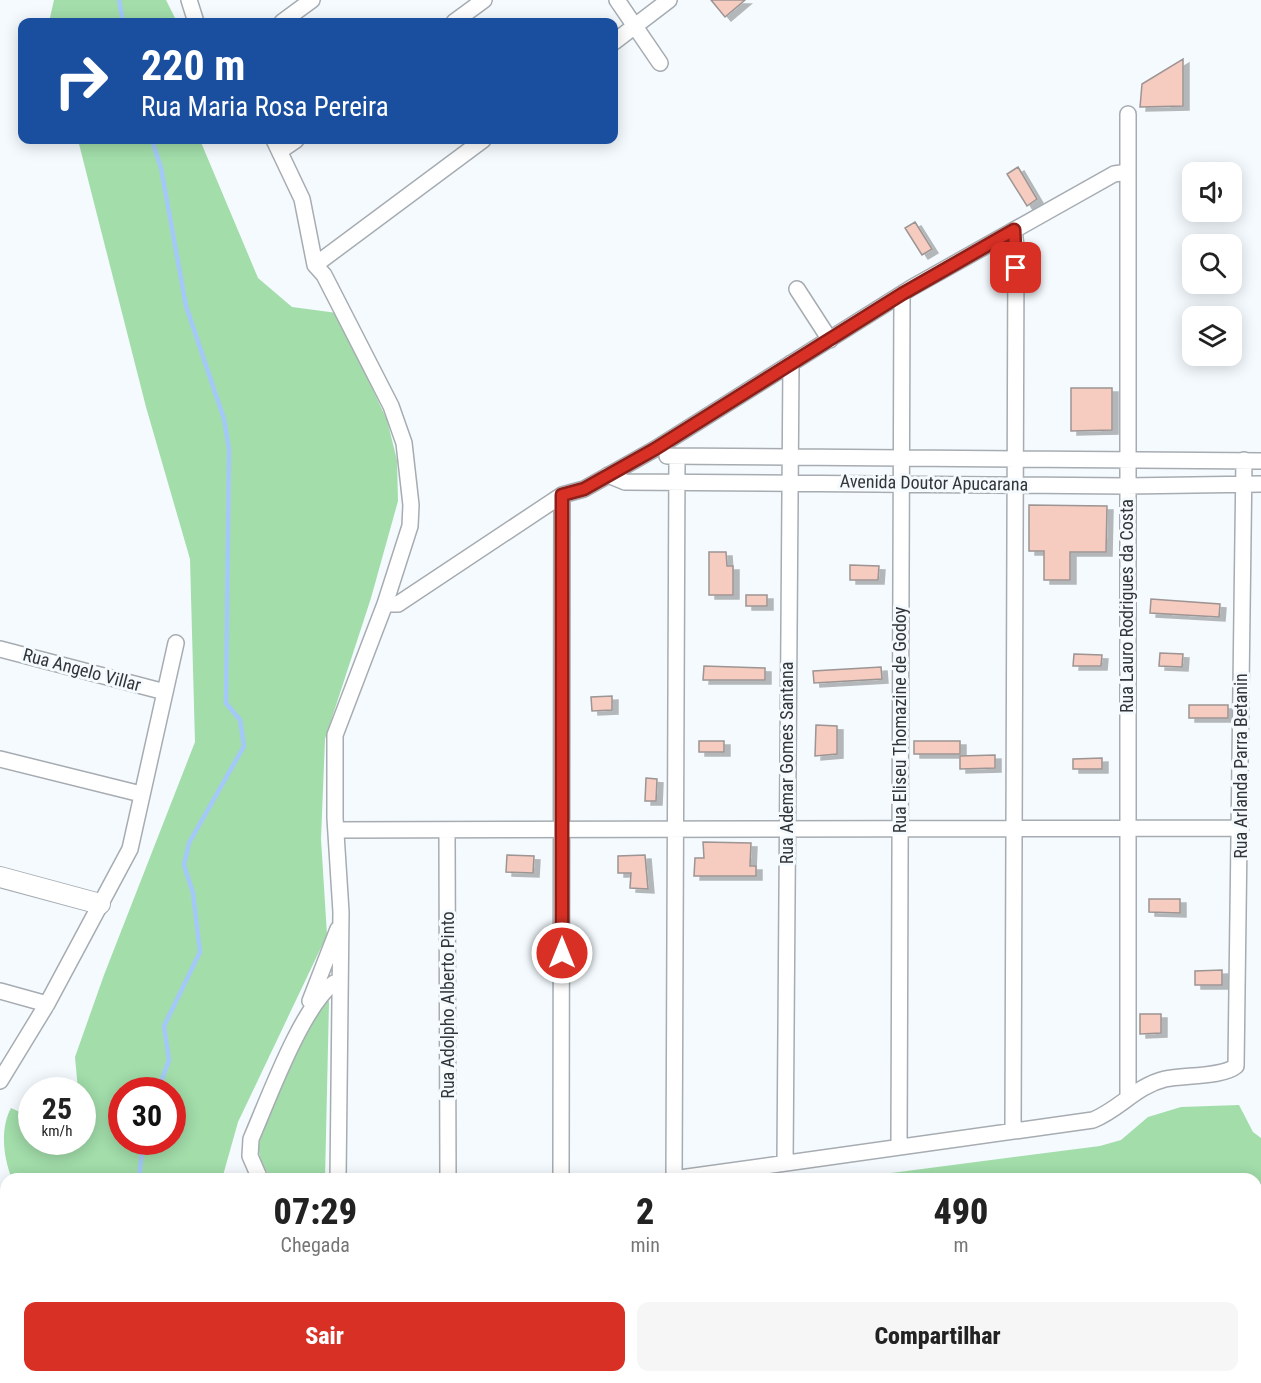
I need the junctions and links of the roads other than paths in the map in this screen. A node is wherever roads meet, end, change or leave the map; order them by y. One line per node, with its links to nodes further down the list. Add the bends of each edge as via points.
1 (189, 0): 6 (street)
2 (312, 0): 7 (street)
3 (484, 0): 8 (street)
4 (616, 0): 9 (street)
5 (669, 0): 9 (street)
6 (195, 18)
7 (287, 18)
8 (459, 18)
9 (635, 26): 10 (street); 11 (street)
10 (618, 39)
11 (660, 63)
12 (1128, 114): 15 (street, Rua Lauro Rodrigues da Costa)
13 (478, 144): 17 (street)
14 (277, 145): 17 (street, via 302,199)
15 (1128, 172): 16 (street, via 1114,174); 27 (street, Rua Lauro Rodrigues da Costa)
16 (1014, 230): 19 (street); 26 (street)
17 (315, 265): 39 (street, via 324,275 391,406 404,443 410,484 410,526)
18 (797, 289): 20 (street)
19 (902, 294): 20 (street); 25 (street, Rua Eliseu Thomazine de Godoy)
20 (830, 340): 21 (street)
21 (791, 363): 22 (street); 23 (street, Rua Ademar Gomes Santana)
22 (655, 449): 24 (street, Avenida Doutor Apucarana); 30 (street)
23 (791, 457): 24 (street, Avenida Doutor Apucarana); 25 (street, Avenida Doutor Apucarana); 32 (street, Rua Ademar Gomes Santana)
24 (677, 458): 31 (street)
25 (901, 458): 26 (street, Avenida Doutor Apucarana); 33 (street, Rua Eliseu Thomazine de Godoy)
26 (1015, 459): 27 (street, Avenida Doutor Apucarana); 34 (street)
27 (1126, 459): 28 (street, Avenida Doutor Apucarana); 37 (street, Rua Lauro Rodrigues da Costa)
28 (1244, 460): 29 (street, Avenida Doutor Apucarana); 35 (street, Rua Arlanda Parra Betanin)
29 (1261, 461)
30 (608, 475): 31 (street, Avenida Doutor Apucarana, via 625,482); 38 (street, via 584,489)
31 (677, 482): 32 (street, Avenida Doutor Apucarana); 50 (street)
32 (788, 482): 33 (street, Avenida Doutor Apucarana); 51 (street, Rua Ademar Gomes Santana)
33 (901, 482): 34 (street, Avenida Doutor Apucarana); 47 (street, Rua Eliseu Thomazine de Godoy)
34 (1015, 483): 37 (street, Avenida Doutor Apucarana); 48 (street)
35 (1243, 484): 36 (street, Avenida Doutor Apucarana); 37 (street, Avenida Doutor Apucarana); 46 (street, Rua Arlanda Parra Betanin)
36 (1261, 484)
37 (1126, 486): 45 (street, Rua Lauro Rodrigues da Costa)
38 (562, 495): 39 (street, via 398,604); 53 (street)
39 (386, 604): 49 (street, via 335,735)
40 (176, 643): 42 (street)
41 (0, 649): 42 (street, Rua Angelo Villar)
42 (165, 692): 44 (street)
43 (0, 759): 44 (street)
44 (141, 794): 55 (street, via 130,849)
45 (1127, 828): 46 (street); 48 (street); 62 (street, Rua Lauro Rodrigues da Costa)
46 (1241, 828): 62 (street, Rua Arlanda Parra Betanin, via 1236,1066 1232,1070 1155,1082)
47 (900, 829): 48 (street); 51 (street); 64 (street, Rua Eliseu Thomazine de Godoy)
48 (1014, 829): 63 (street)
49 (336, 830): 52 (street); 56 (street)
50 (675, 830): 51 (street); 53 (street); 70 (street)
51 (787, 830): 65 (street, Rua Ademar Gomes Santana)
52 (447, 831): 53 (street); 68 (street, Rua Adolpho Alberto Pinto)
53 (562, 831): 69 (street)
54 (0, 877): 55 (street)
55 (100, 904): 59 (street)
56 (341, 923): 57 (street); 60 (street)
57 (340, 990): 60 (street, via 334,983 328,987); 67 (street)
58 (0, 991): 59 (street)
59 (47, 1004): 61 (street)
60 (305, 1019): 66 (street, via 251,1139 250,1156)
61 (0, 1081)
62 (1128, 1098): 63 (street, via 1110,1113 1093,1120)
63 (1013, 1131): 64 (street)
64 (899, 1146): 65 (street)
65 (785, 1163): 71 (street)
66 (257, 1173)
67 (338, 1173)
68 (448, 1173)
69 (561, 1173)
70 (673, 1173)
71 (715, 1173)

